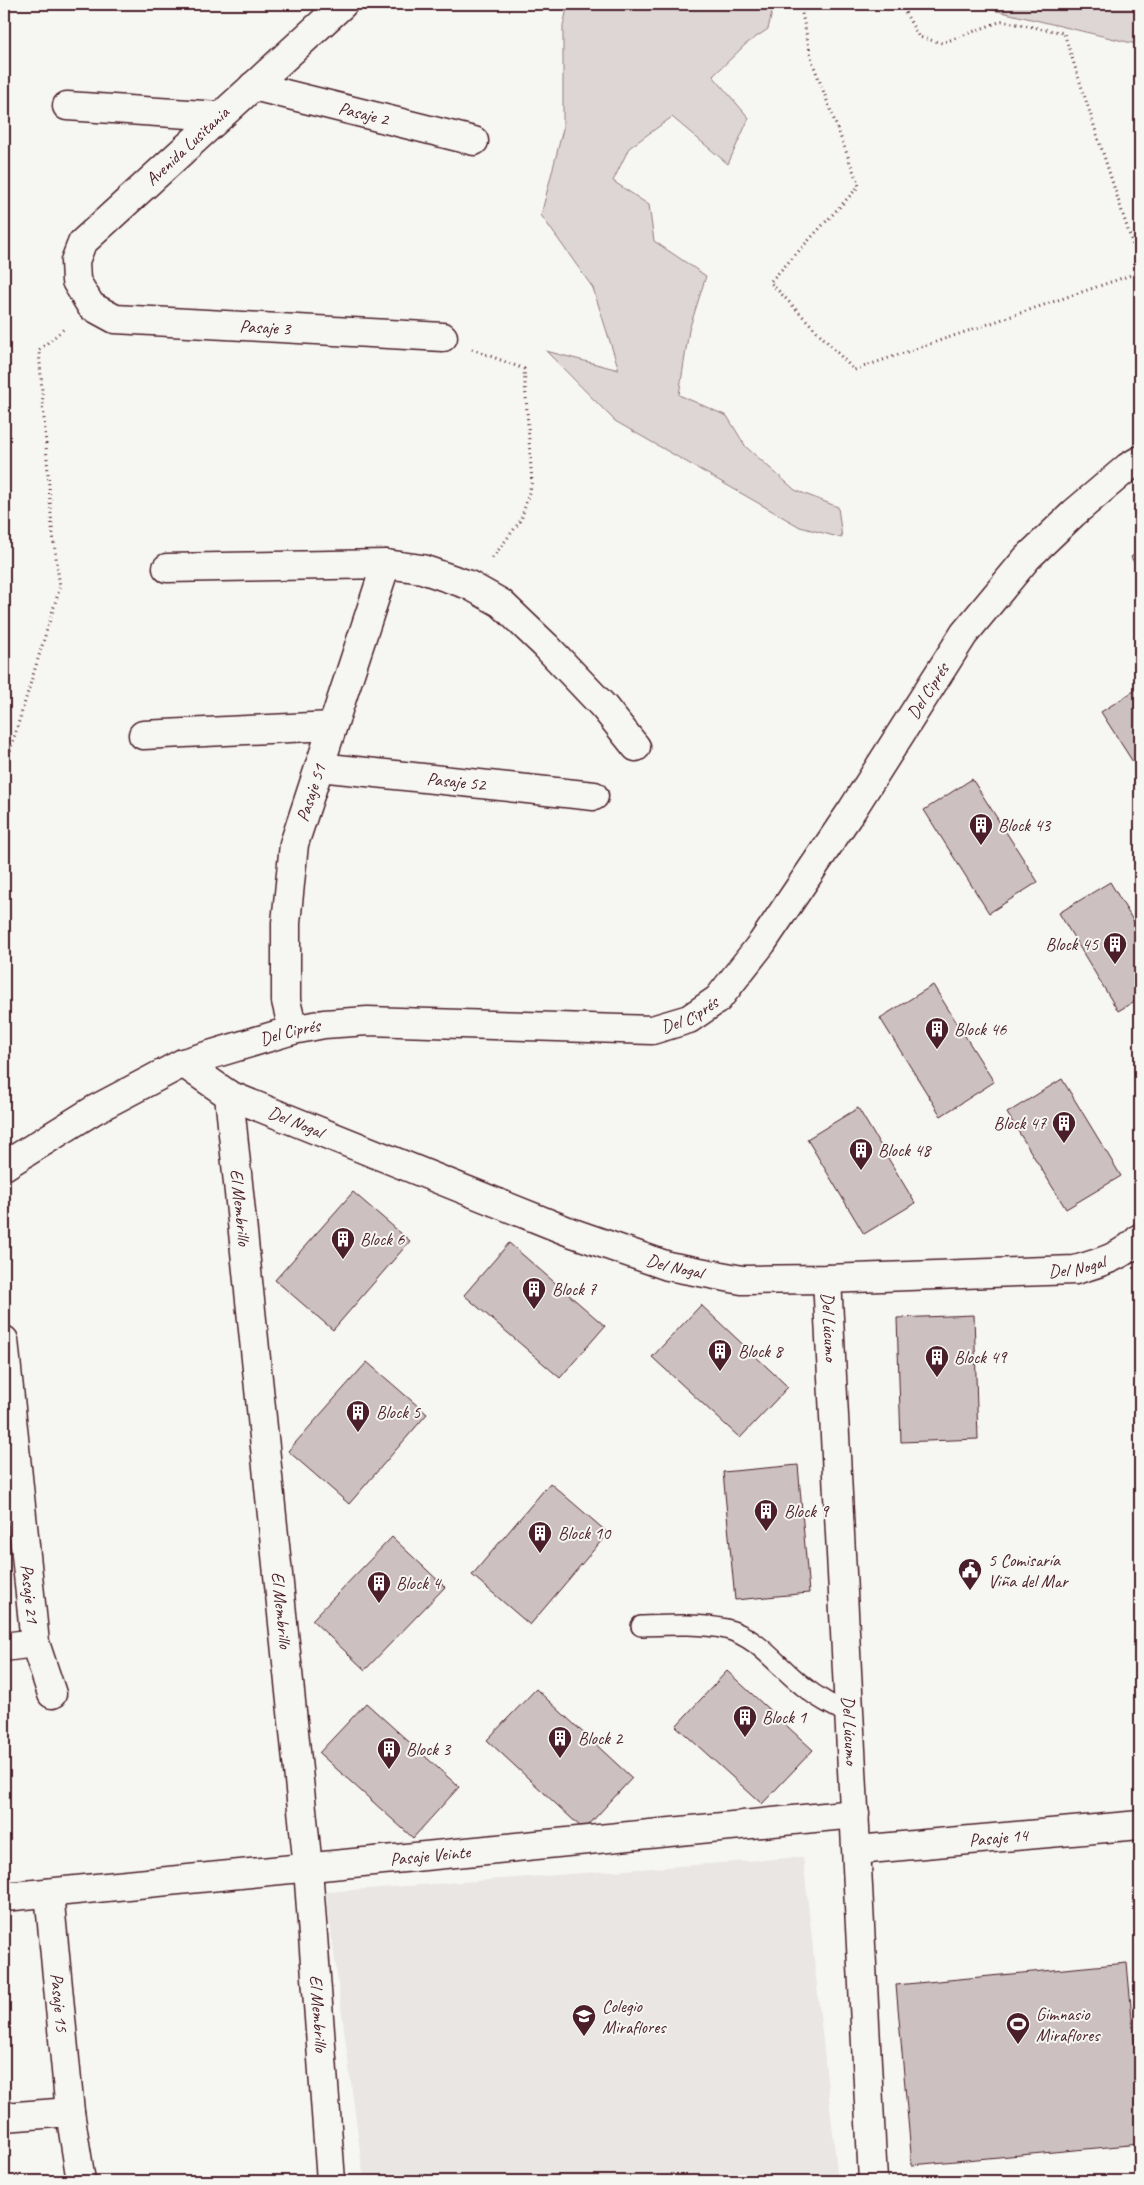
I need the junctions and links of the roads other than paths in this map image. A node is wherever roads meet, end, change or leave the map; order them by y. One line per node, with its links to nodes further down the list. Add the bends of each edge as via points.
1 (343, 4): 2 (street, Avenida Lusitania)
2 (253, 86): 4 (street, Avenida Lusitania); 5 (street, Pasaje 2)
3 (67, 106): 4 (street)
4 (218, 116): 6 (street, Avenida Lusitania, via 82,243 75,261 76,281)
5 (474, 141)
6 (91, 306): 7 (street, Pasaje 3, via 115,319)
7 (443, 337)
8 (1140, 460): 16 (street, Del Ciprés, via 1074,512 1027,558 964,634 852,810 762,943 718,1000 689,1019 652,1030 368,1021)
9 (386, 564): 10 (street); 11 (street, Pasaje 51); 13 (street, via 422,568 470,585 501,603 604,707)
10 (167, 568)
11 (332, 726): 12 (street); 14 (street, Pasaje 51)
12 (143, 735)
13 (636, 747)
14 (319, 767): 15 (street, Pasaje 52); 16 (street, Pasaje 51, via 294,844 286,923 286,1001)
15 (594, 796)
16 (293, 1030): 17 (street, Del Ciprés)
17 (183, 1063): 18 (street); 19 (street, Del Ciprés, via 94,1110)
18 (230, 1095): 21 (street, Del Nogal, via 570,1232 668,1266 742,1280); 32 (street, El Membrillo)
19 (4, 1166)
20 (1140, 1238): 21 (street, Del Nogal, via 1113,1258 1075,1270)
21 (827, 1280): 27 (street, Del Lúcumo)
22 (4, 1340): 24 (street, Pasaje 21)
23 (642, 1626): 27 (lane, via 727,1629 756,1643 802,1685)
24 (34, 1643): 25 (street); 26 (street, Pasaje 21)
25 (4, 1647)
26 (52, 1694)
27 (849, 1714): 28 (street, Del Lúcumo)
28 (855, 1814): 31 (street, Del Lúcumo); 32 (street, Pasaje Veinte)
29 (1140, 1825): 30 (street); 31 (street, Pasaje 14)
30 (1140, 1833)
31 (857, 1850): 39 (street, Del Lúcumo)
32 (308, 1868): 33 (street, Pasaje Veinte); 38 (street, El Membrillo)
33 (49, 1893): 34 (street, Pasaje Veinte); 35 (street, Pasaje 15)
34 (4, 1897)
35 (70, 2112): 36 (street); 37 (street, Pasaje 15)
36 (4, 2118)
37 (81, 2181)
38 (331, 2181)
39 (873, 2181)

